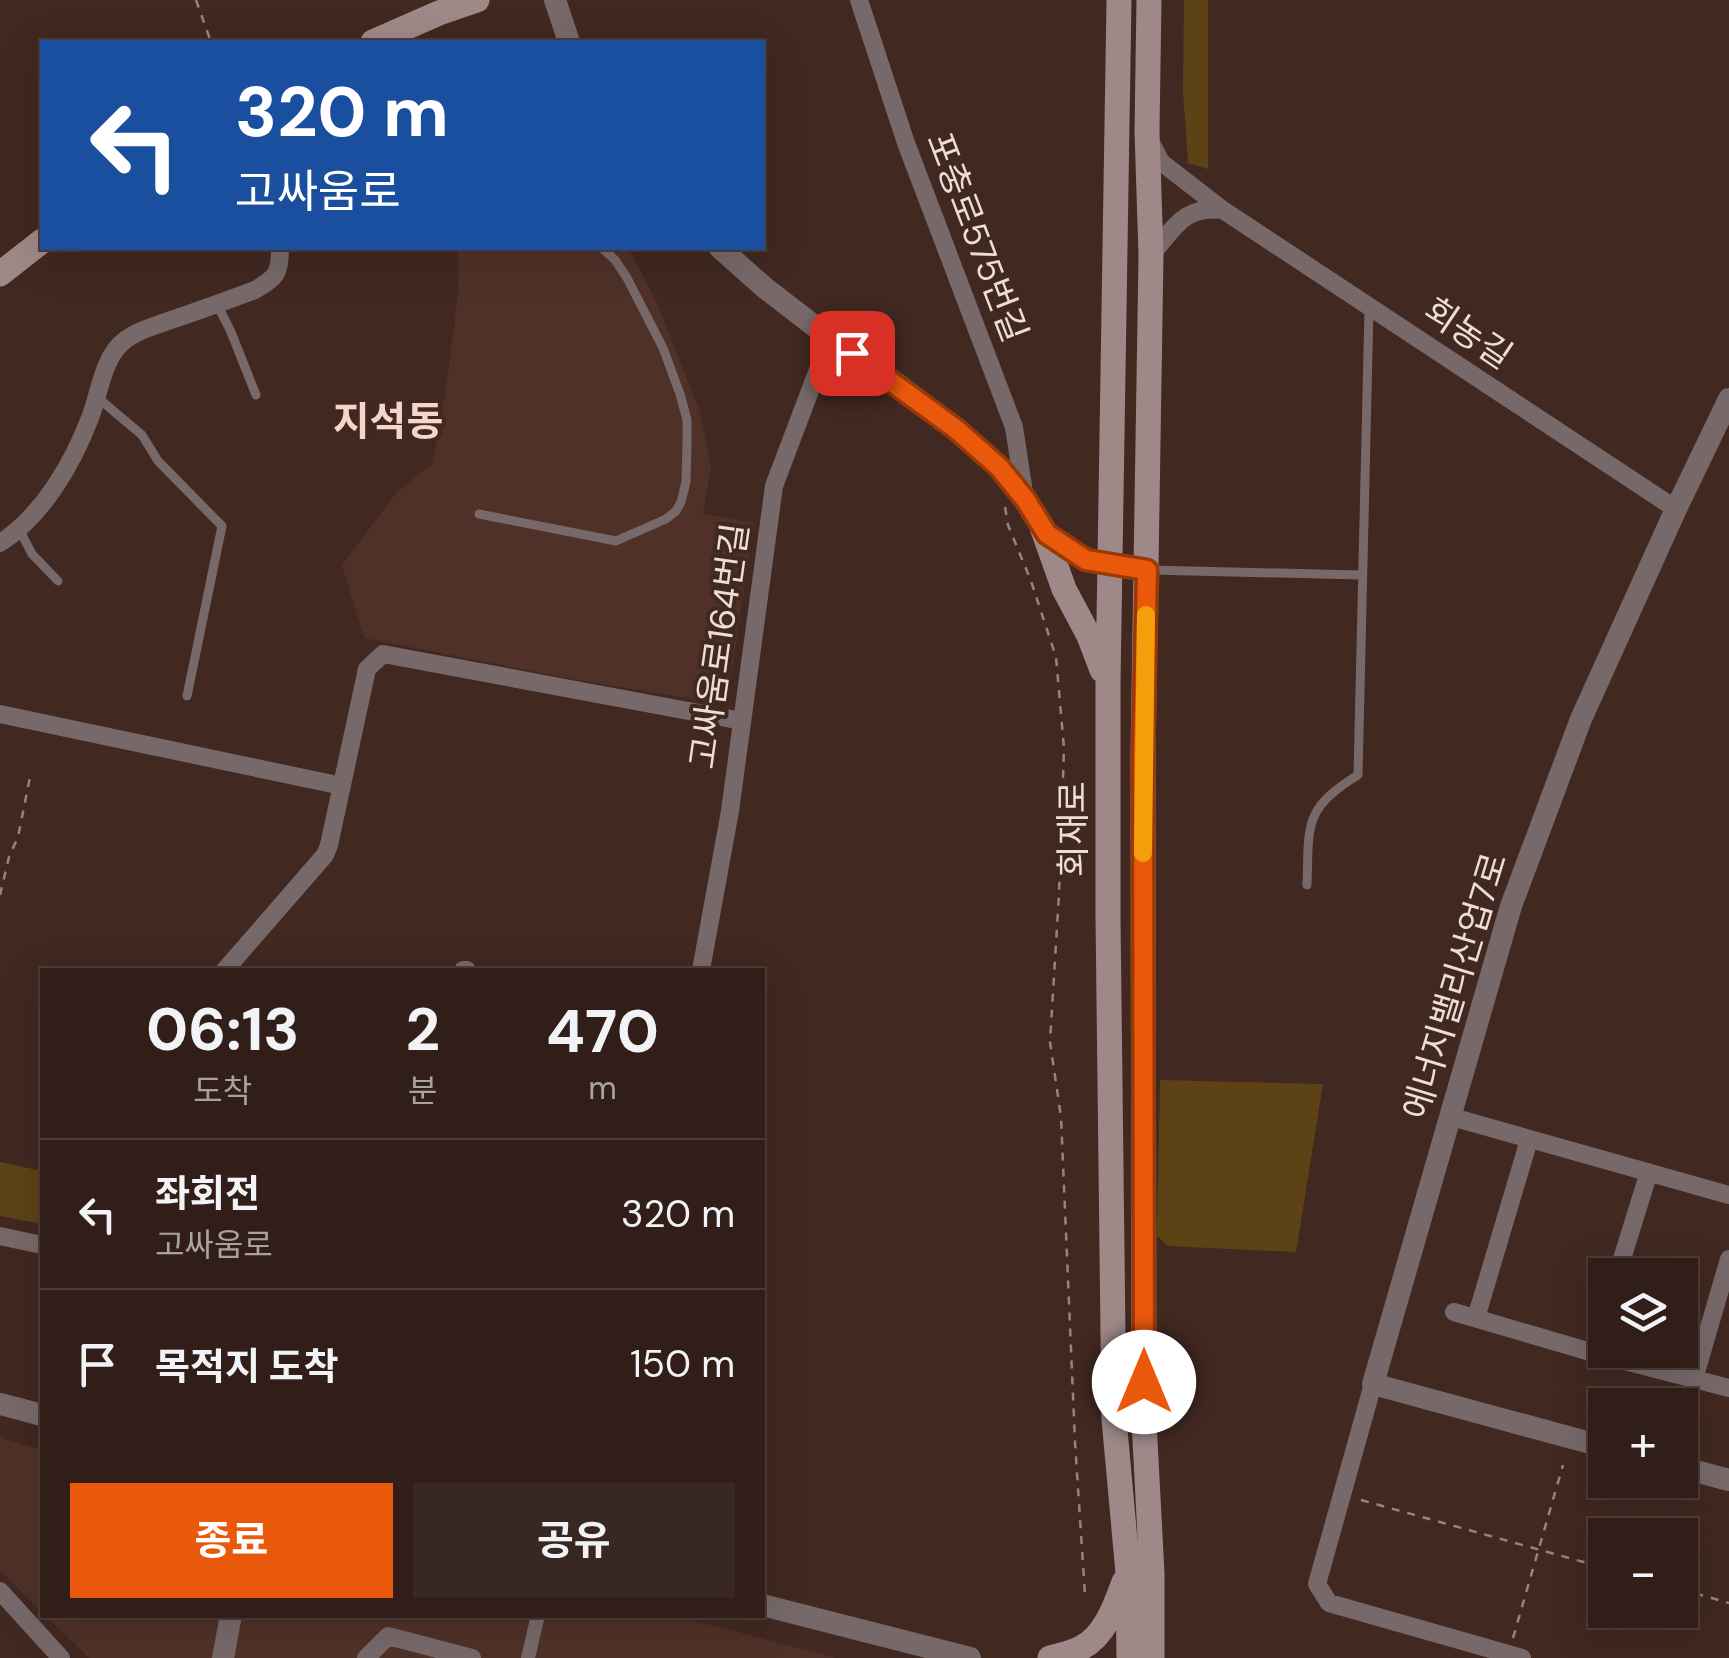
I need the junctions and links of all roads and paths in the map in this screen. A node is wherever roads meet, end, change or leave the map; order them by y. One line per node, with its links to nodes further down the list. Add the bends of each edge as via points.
1 (196, 0): 7 (path)
2 (476, 0): 8 (main road)
3 (555, 0): 9 (street)
4 (859, 0): 24 (street, 포충로575번길, via 1014,427)
5 (1119, 0): 30 (main road, 회재로)
6 (1148, 0): 10 (main road, 회재로)
7 (210, 40)
8 (378, 40)
9 (568, 40)
10 (1147, 131): 11 (street, 회농길, via 1161,162); 16 (main road, 회재로)
11 (1224, 210): 16 (street, via 1186,216); 19 (street, 회농길)
12 (40, 244): 17 (main road)
13 (280, 250): 18 (street, via 278,273 270,281)
14 (604, 250): 26 (lane, via 634,290 680,394 688,443 682,502 666,519 616,541)
15 (722, 250): 20 (street)
16 (1151, 255): 31 (main road, 회재로)
17 (0, 274)
18 (217, 304): 21 (lane); 22 (street, via 121,343)
19 (1369, 306): 25 (street, 회농길); 32 (lane)
20 (830, 338): 24 (street, via 999,467); 37 (street, 고싸움로164번길, via 774,486)
21 (256, 394)
22 (97, 397): 28 (street, via 66,468); 35 (lane, via 142,435 158,461 222,526)
23 (1729, 399): 25 (street, 에너지밸리산업7로)
24 (1015, 502): 27 (street); 71 (path, via 1008,525 1056,657 1064,748 1050,1042 1061,1117)
25 (1676, 508): 44 (street, 에너지밸리산업7로, via 1581,719 1518,887)
26 (479, 514)
27 (1042, 527): 30 (street, via 1086,560); 34 (main road)
28 (19, 529): 29 (street); 33 (lane)
29 (0, 543)
30 (1110, 563): 31 (street); 34 (main road, 회재로)
31 (1147, 570): 32 (lane); 85 (main road, 회재로, via 1144,1421)
32 (1361, 575): 40 (lane, via 1358,775 1322,801 1311,820)
33 (58, 581)
34 (1108, 683): 68 (main road, 회재로, via 1114,1419)
35 (187, 696)
36 (0, 714): 39 (street)
37 (742, 721): 39 (street, via 383,654 366,669); 43 (street, 고싸움로164번길)
38 (31, 772): 41 (path)
39 (342, 786): 42 (street, via 325,856)
40 (1307, 885)
41 (0, 895)
42 (227, 968)
43 (701, 968)
44 (1452, 1117): 45 (street); 57 (street, 에너지밸리산업7로)
45 (1529, 1140): 46 (street); 53 (street)
46 (1648, 1172): 47 (street); 50 (street)
47 (1729, 1195)
48 (0, 1236): 49 (street)
49 (40, 1245)
50 (1622, 1258)
51 (1729, 1259): 56 (street)
52 (1454, 1312): 53 (street)
53 (1476, 1318): 54 (street)
54 (1588, 1351)
55 (1654, 1368): 56 (street)
56 (1694, 1378): 58 (street)
57 (1373, 1384): 61 (street); 65 (street)
58 (1729, 1388)
59 (0, 1404): 60 (street)
60 (40, 1414)
61 (1588, 1442)
62 (1563, 1465): 66 (path)
63 (1698, 1472): 64 (street)
64 (1729, 1480)
65 (1344, 1495): 66 (path); 76 (street, via 1317,1584 1328,1603)
66 (1538, 1550): 67 (path); 76 (path)
67 (1588, 1563)
68 (1128, 1573): 83 (main road, via 1099,1633 1082,1648); 84 (main road, 회재로)
69 (0, 1592): 77 (street)
70 (1698, 1594): 72 (path)
71 (1085, 1595)
72 (1729, 1603)
73 (765, 1606): 82 (street)
74 (230, 1618): 78 (street)
75 (537, 1618): 81 (street)
76 (1515, 1656)
77 (61, 1658)
78 (223, 1658)
79 (366, 1658): 80 (street, via 388,1636)
80 (472, 1658)
81 (528, 1658)
82 (970, 1658)
83 (1050, 1658)
84 (1129, 1658)
85 (1152, 1658)

